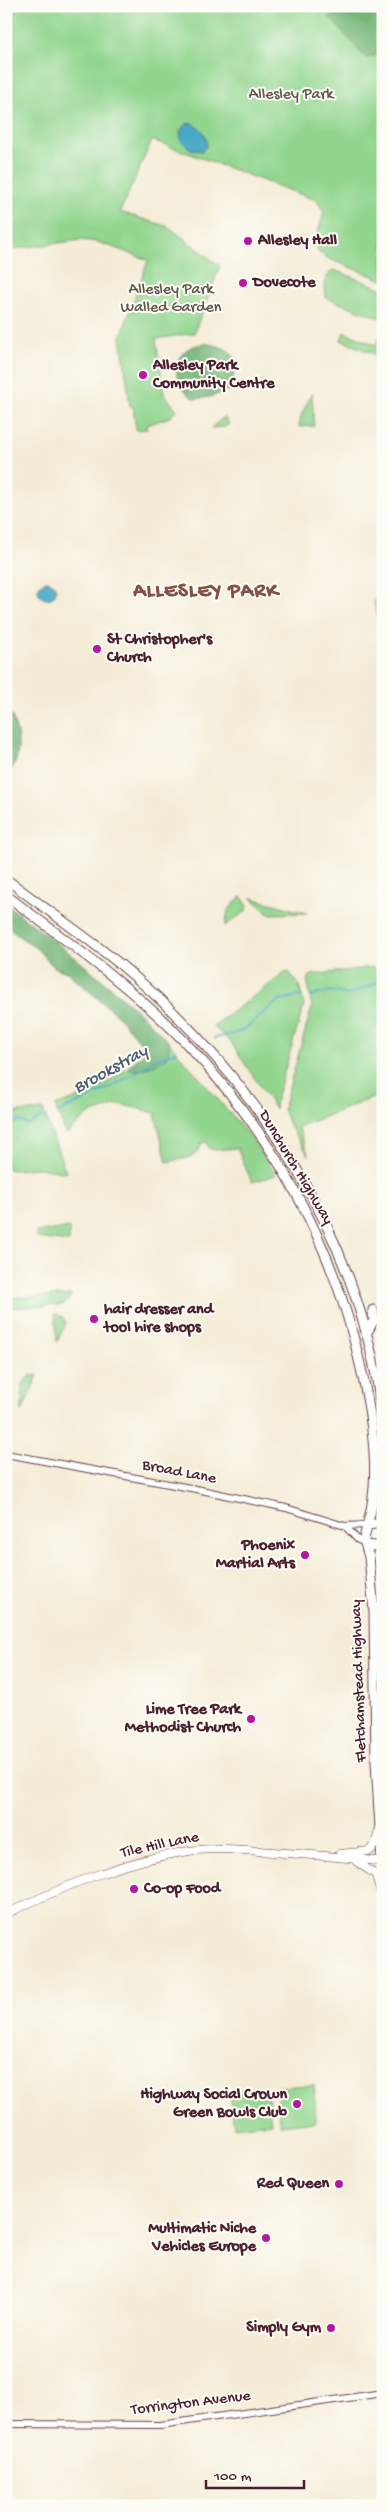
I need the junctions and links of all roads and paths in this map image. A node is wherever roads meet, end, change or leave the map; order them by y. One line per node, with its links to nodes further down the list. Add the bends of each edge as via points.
1 (6, 879): 4 (highway, Dunchurch Highway, via 121,966 190,1030 237,1083 271,1128 329,1229 355,1295)
2 (6, 895): 8 (highway, Dunchurch Highway, via 111,975 184,1041 236,1102 285,1174 322,1242 357,1348 366,1390 372,1449 374,1501)
3 (373, 1310): 4 (highway, via 374,1320)
4 (366, 1334): 5 (highway, Dunchurch Highway)
5 (383, 1423)
6 (6, 1454): 9 (street, Broad Lane, via 286,1508)
7 (383, 1523): 8 (highway)
8 (366, 1525): 9 (street, Broad Lane); 10 (highway, Dunchurch Highway)
9 (346, 1526): 10 (street, Broad Lane)
10 (366, 1544): 11 (highway); 12 (highway, Fletchamstead Highway, via 374,1611)
11 (383, 1546)
12 (380, 1824): 13 (main road, Tile Hill Lane, via 376,1842 370,1851); 15 (highway, Fletchamstead Highway)
13 (328, 1857): 14 (main road, Tile Hill Lane); 18 (main road, Tile Hill Lane, via 227,1849 181,1853 98,1875)
14 (352, 1858): 15 (main road, Tile Hill Lane); 17 (main road, via 376,1875)
15 (382, 1862): 16 (highway, Fletchamstead Highway)
16 (383, 1877)
17 (383, 1900)
18 (6, 1914)
19 (381, 2393): 20 (street, Torrington Avenue, via 160,2426)
20 (6, 2424)

